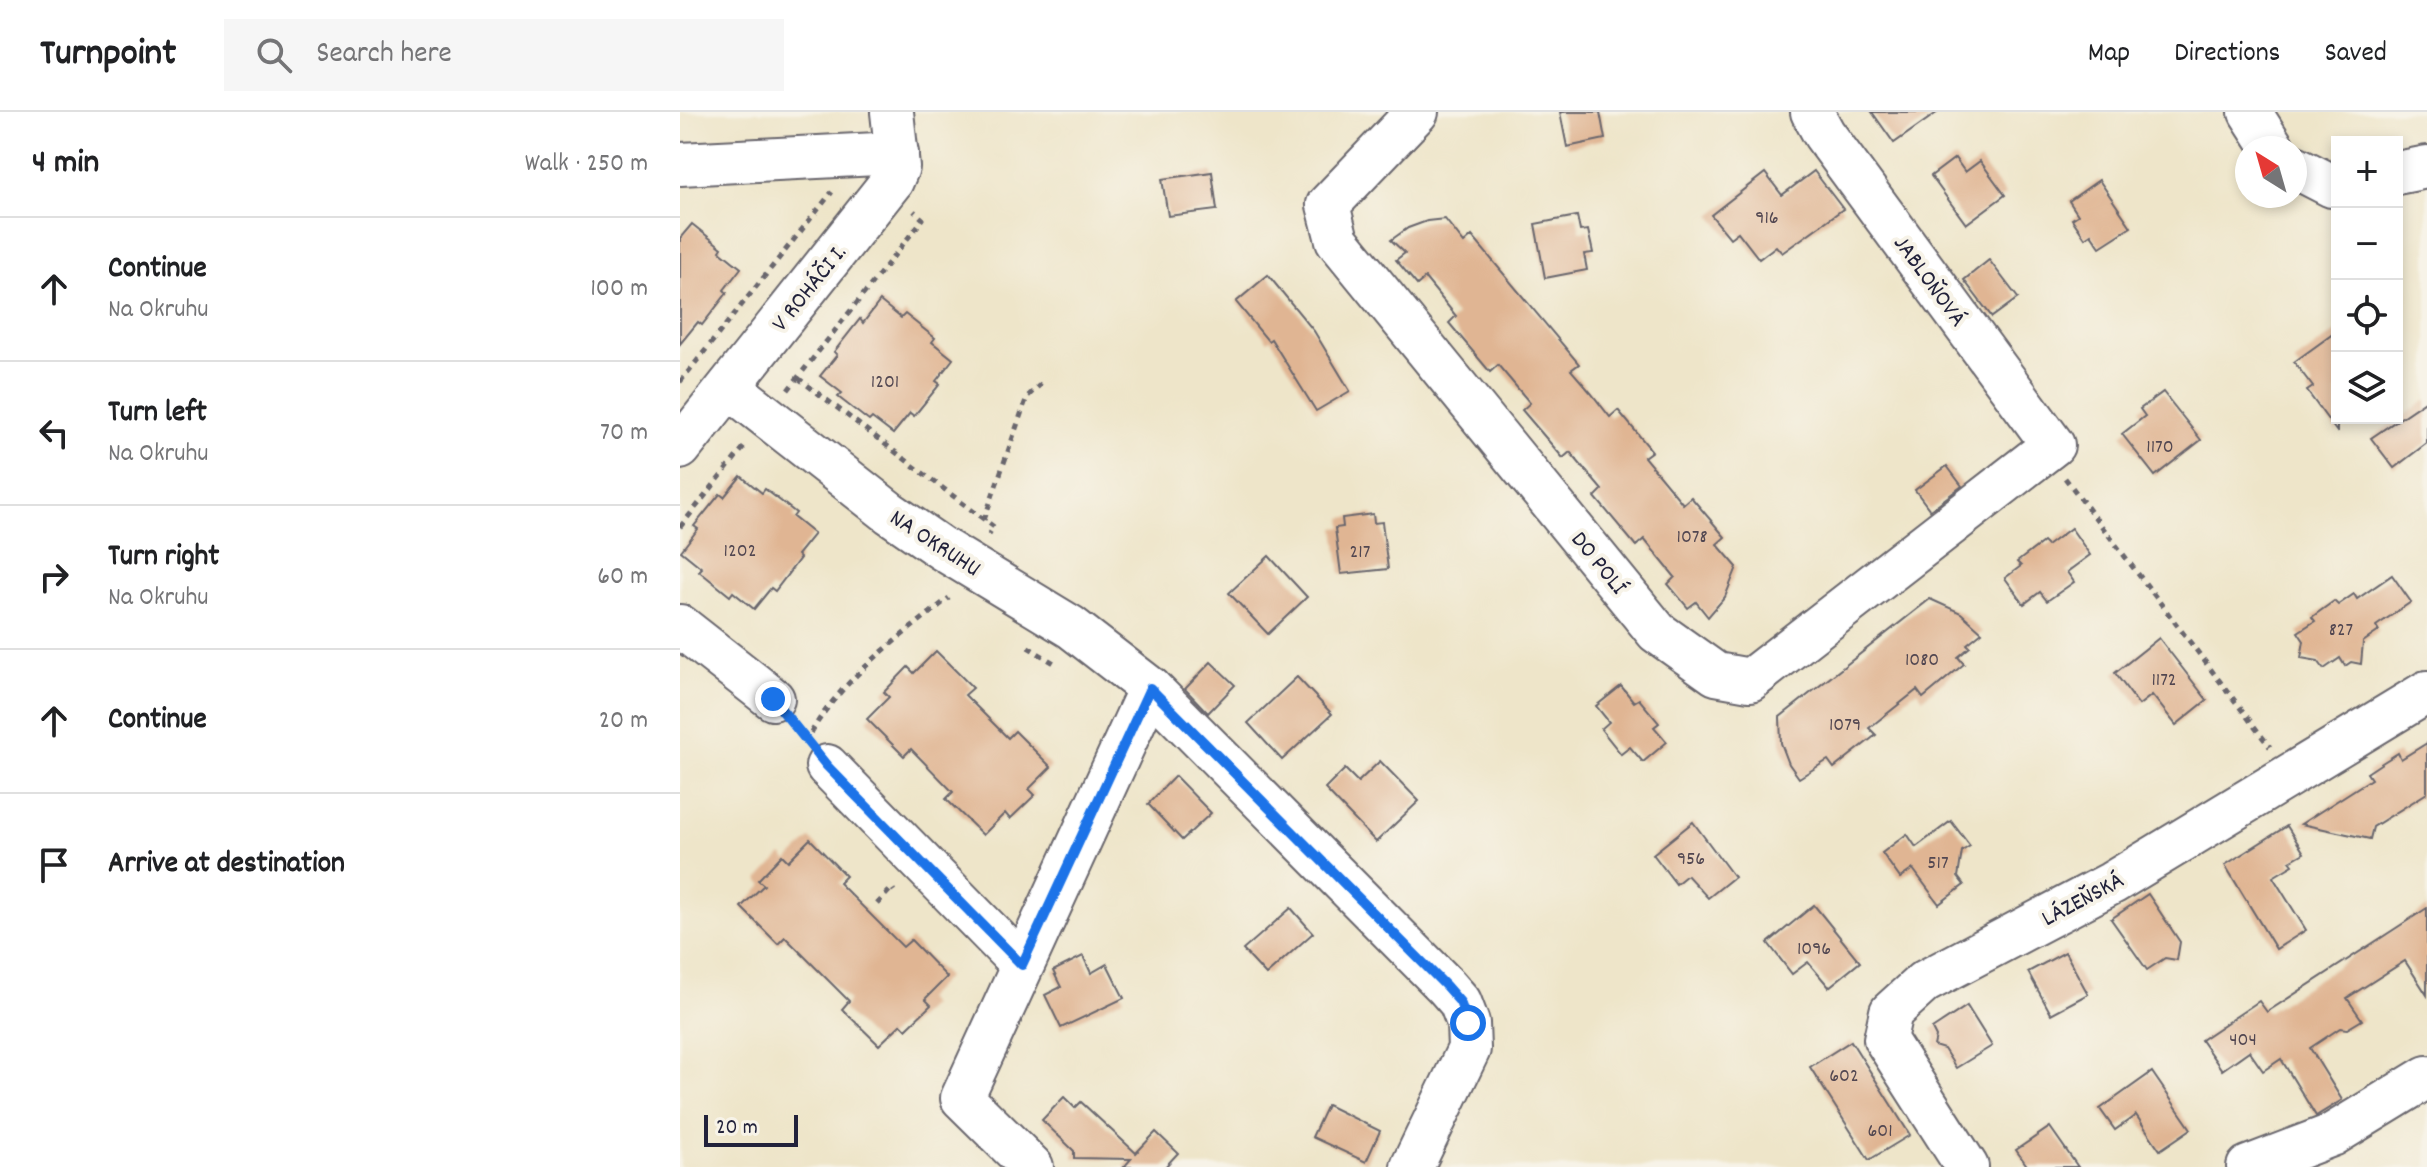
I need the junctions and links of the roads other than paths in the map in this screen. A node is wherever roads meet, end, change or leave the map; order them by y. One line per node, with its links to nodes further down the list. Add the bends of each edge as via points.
1 (892, 112): 6 (street, V ROHÁČI I.)
2 (1417, 112): 14 (street, DO POLÍ, via 1328,205 1337,240 1657,632 1716,674 1750,680)
3 (1812, 112): 14 (street, JABLOŇOVÁ)
4 (2250, 112): 5 (street)
5 (2265, 136)
6 (897, 153): 7 (street); 12 (street, V ROHÁČI I., via 892,181)
7 (680, 164)
8 (2427, 167): 9 (street)
9 (2403, 172)
10 (2307, 173): 11 (street)
11 (2331, 185)
12 (729, 387): 13 (street, V ROHÁČI I.); 16 (street, NA OKRUHU, via 890,513 1071,627)
13 (680, 448)
14 (2049, 448)
15 (680, 626): 18 (street)
16 (1150, 688): 20 (street); 23 (street, NA OKRUHU, via 1460,1002 1469,1049)
17 (2427, 692): 24 (street, LÁZEŇSKÁ, via 2112,883 1924,982 1891,1012 1885,1039)
18 (773, 699)
19 (827, 766): 20 (street)
20 (1022, 965): 22 (street, via 962,1098)
21 (2427, 1077): 25 (street, via 2332,1135)
22 (1032, 1167)
23 (1412, 1167)
24 (1967, 1167)
25 (2248, 1167)

